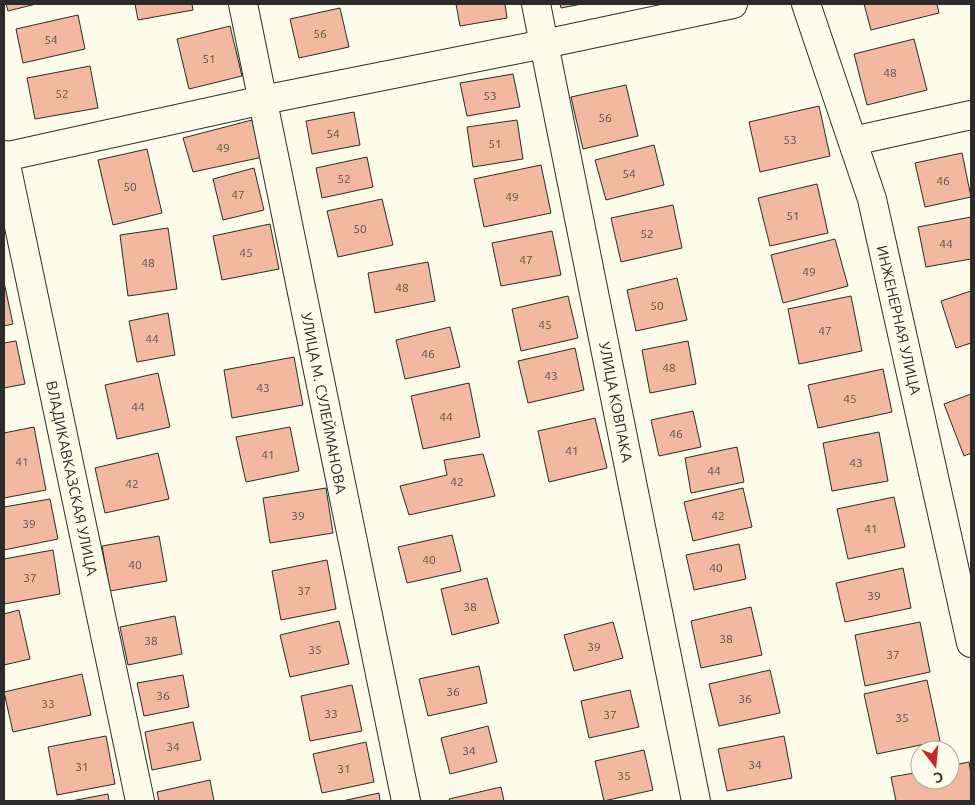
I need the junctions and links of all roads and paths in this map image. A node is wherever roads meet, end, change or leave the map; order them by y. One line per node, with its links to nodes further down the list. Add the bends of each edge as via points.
1 (243, 4): 6 (street, УЛИЦА М. СУЛЕЙМАНОВА)
2 (536, 4): 5 (street, УЛИЦА КОВПАКА)
3 (733, 4): 5 (street)
4 (806, 4): 8 (street, ИНЖЕНЕРНАЯ УЛИЦА)
5 (544, 44): 6 (street); 13 (street, УЛИЦА КОВПАКА)
6 (263, 100): 9 (street); 12 (street, УЛИЦА М. СУЛЕЙМАНОВА)
7 (971, 115): 8 (street)
8 (853, 142): 10 (street, ИНЖЕНЕРНАЯ УЛИЦА, via 872,199)
9 (4, 156): 11 (street, ВЛАДИКАВКАЗСКАЯ УЛИЦА)
10 (971, 643)
11 (140, 801)
12 (406, 801)
13 (696, 801)

